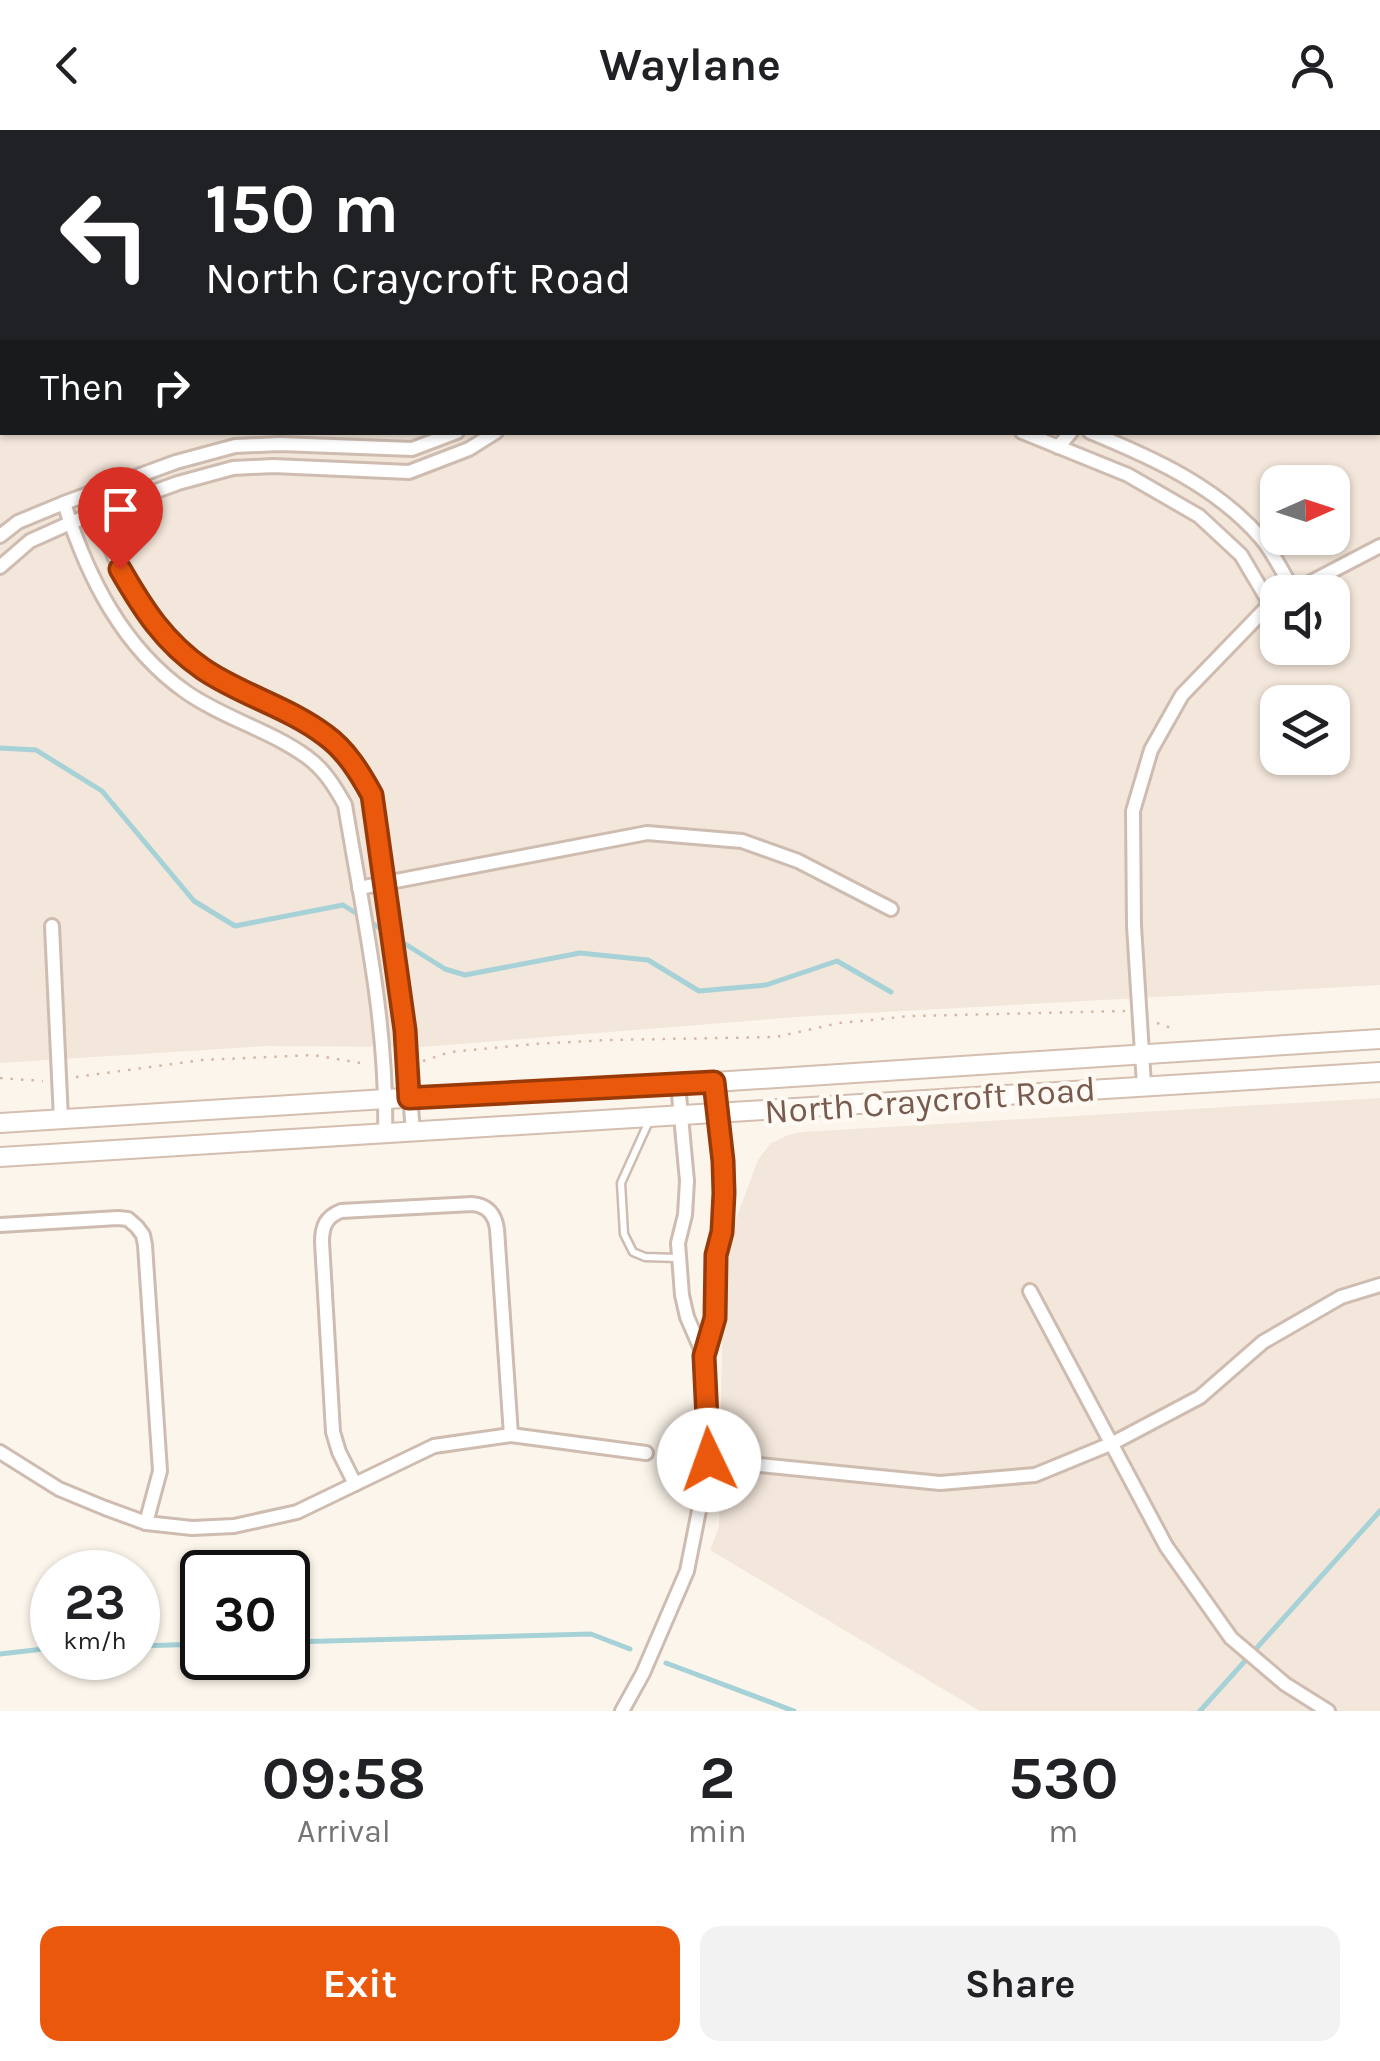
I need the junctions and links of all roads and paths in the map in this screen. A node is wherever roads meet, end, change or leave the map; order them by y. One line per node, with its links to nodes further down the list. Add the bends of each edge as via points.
1 (449, 435): 7 (street, via 412,449 235,446)
2 (492, 435): 9 (street, via 410,472 233,468)
3 (1029, 435): 6 (street)
4 (1068, 435): 6 (street)
5 (1098, 435): 14 (street, via 1217,496 1263,540)
6 (1058, 447): 16 (street, via 1128,474 1199,516)
7 (90, 494): 8 (street); 9 (street)
8 (64, 503): 10 (street); 11 (street)
9 (97, 513): 10 (street); 18 (street, via 144,611 173,644 204,670 327,736 357,767 372,795)
10 (70, 523): 13 (street, via 30,542); 19 (street, via 120,628 153,665 188,694 309,758 334,784 345,805)
11 (0, 536)
12 (1380, 546): 15 (street)
13 (0, 567)
14 (1283, 575)
15 (1325, 575)
16 (1260, 582)
17 (1260, 616): 24 (street, via 1182,695 1151,750 1133,811)
18 (384, 882): 19 (street); 20 (street, via 648,833 742,841 798,861); 34 (street)
19 (358, 888): 35 (street, via 383,1036)
20 (891, 909)
21 (52, 926): 39 (street)
22 (1128, 1011): 25 (path, via 911,1016 776,1037 534,1044)
23 (1380, 1038): 24 (main road, North Craycroft Road)
24 (1143, 1054): 31 (main road, North Craycroft Road); 33 (street)
25 (418, 1062)
26 (376, 1066): 28 (path, via 313,1054)
27 (1380, 1072): 33 (main road, North Craycroft Road)
28 (74, 1077)
29 (0, 1078): 30 (path)
30 (52, 1080)
31 (714, 1082): 32 (main road, North Craycroft Road); 36 (street)
32 (678, 1084): 34 (main road, North Craycroft Road); 37 (street)
33 (1144, 1085): 36 (main road, North Craycroft Road)
34 (409, 1098): 35 (main road, North Craycroft Road); 41 (street)
35 (386, 1099): 39 (main road, North Craycroft Road); 42 (street)
36 (716, 1114): 37 (main road, North Craycroft Road); 48 (street, via 724,1193 715,1318)
37 (681, 1116): 38 (main road, North Craycroft Road); 45 (street, via 687,1181)
38 (651, 1117): 41 (main road, North Craycroft Road); 45 (lane, via 621,1182 624,1234 645,1257)
39 (61, 1119): 40 (main road, North Craycroft Road)
40 (0, 1123)
41 (413, 1133): 42 (main road, North Craycroft Road)
42 (385, 1135): 43 (main road, North Craycroft Road)
43 (0, 1157)
44 (0, 1225): 55 (street, via 118,1218 143,1235 160,1471)
45 (679, 1258): 48 (street, via 687,1317)
46 (1380, 1286): 50 (street, via 1341,1297 1263,1342 1200,1397)
47 (1030, 1291): 50 (street)
48 (704, 1356): 53 (street)
49 (511, 1435): 52 (street); 54 (street, via 434,1446); 54 (street, via 497,1229 490,1211 472,1204 341,1210 322,1230 324,1280 334,1432)
50 (1113, 1444): 53 (street, via 1035,1474 940,1483); 57 (street, via 1166,1546 1231,1638)
51 (0, 1452): 55 (street, via 60,1489)
52 (646, 1453)
53 (709, 1460): 56 (street, via 687,1571)
54 (355, 1484): 55 (street, via 298,1512 234,1526)
55 (146, 1523)
56 (622, 1711)
57 (1328, 1711)

